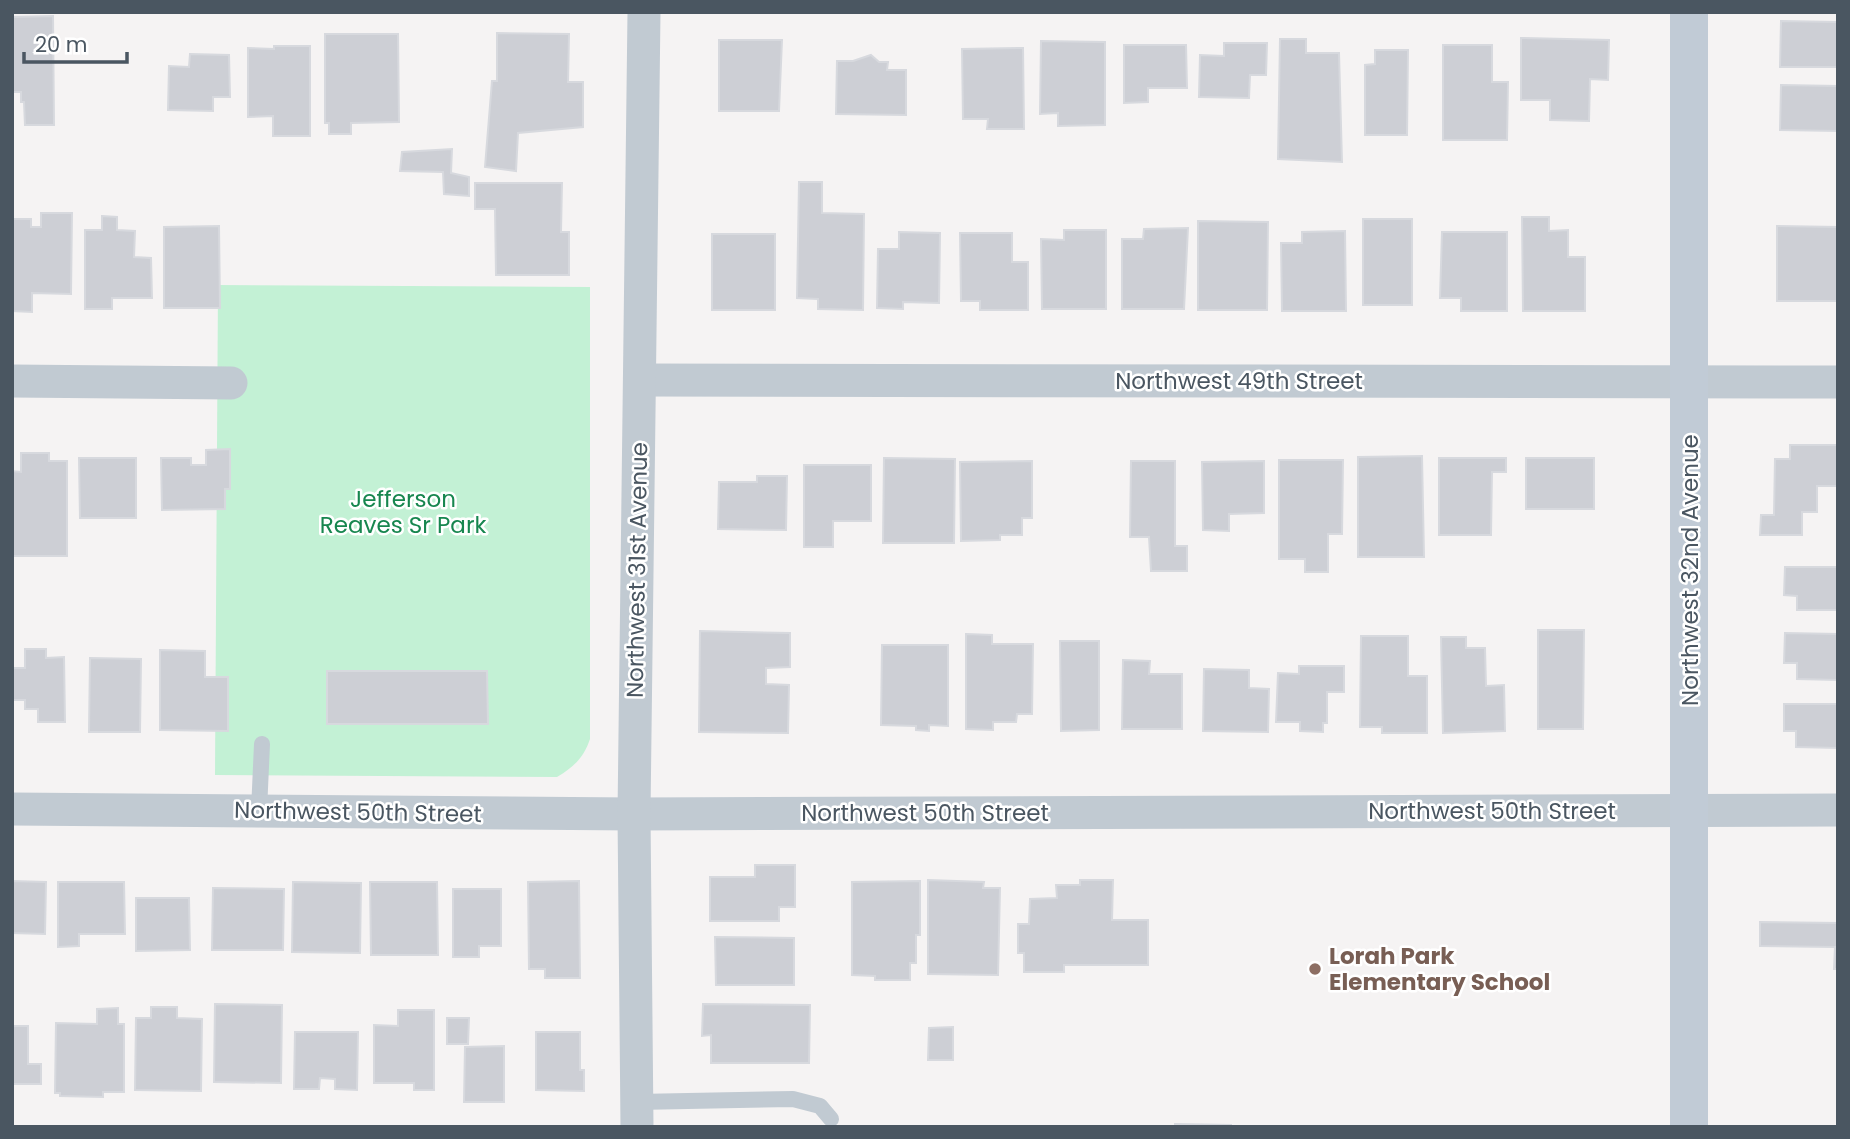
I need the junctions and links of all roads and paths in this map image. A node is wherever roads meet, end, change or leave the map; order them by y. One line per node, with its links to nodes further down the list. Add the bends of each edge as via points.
1 (644, 12): 3 (street, Northwest 31st Avenue)
2 (1689, 12): 5 (main road, Northwest 32nd Avenue)
3 (640, 380): 5 (street, Northwest 49th Street); 13 (street, Northwest 31st Avenue)
4 (12, 381): 7 (street)
5 (1690, 381): 6 (street, Northwest 49th Street); 10 (main road, Northwest 32nd Avenue)
6 (1838, 382)
7 (231, 383)
8 (261, 744): 12 (lane)
9 (12, 808): 12 (street, Northwest 50th Street)
10 (1689, 810): 11 (street, Northwest 50th Street); 13 (street, Northwest 50th Street); 16 (main road, Northwest 32nd Avenue)
11 (1838, 810)
12 (259, 811): 13 (street, Northwest 50th Street)
13 (634, 814): 14 (street, Northwest 31st Avenue)
14 (637, 1114): 15 (lane, via 793,1099 820,1106)
15 (831, 1119)
16 (1689, 1127)

